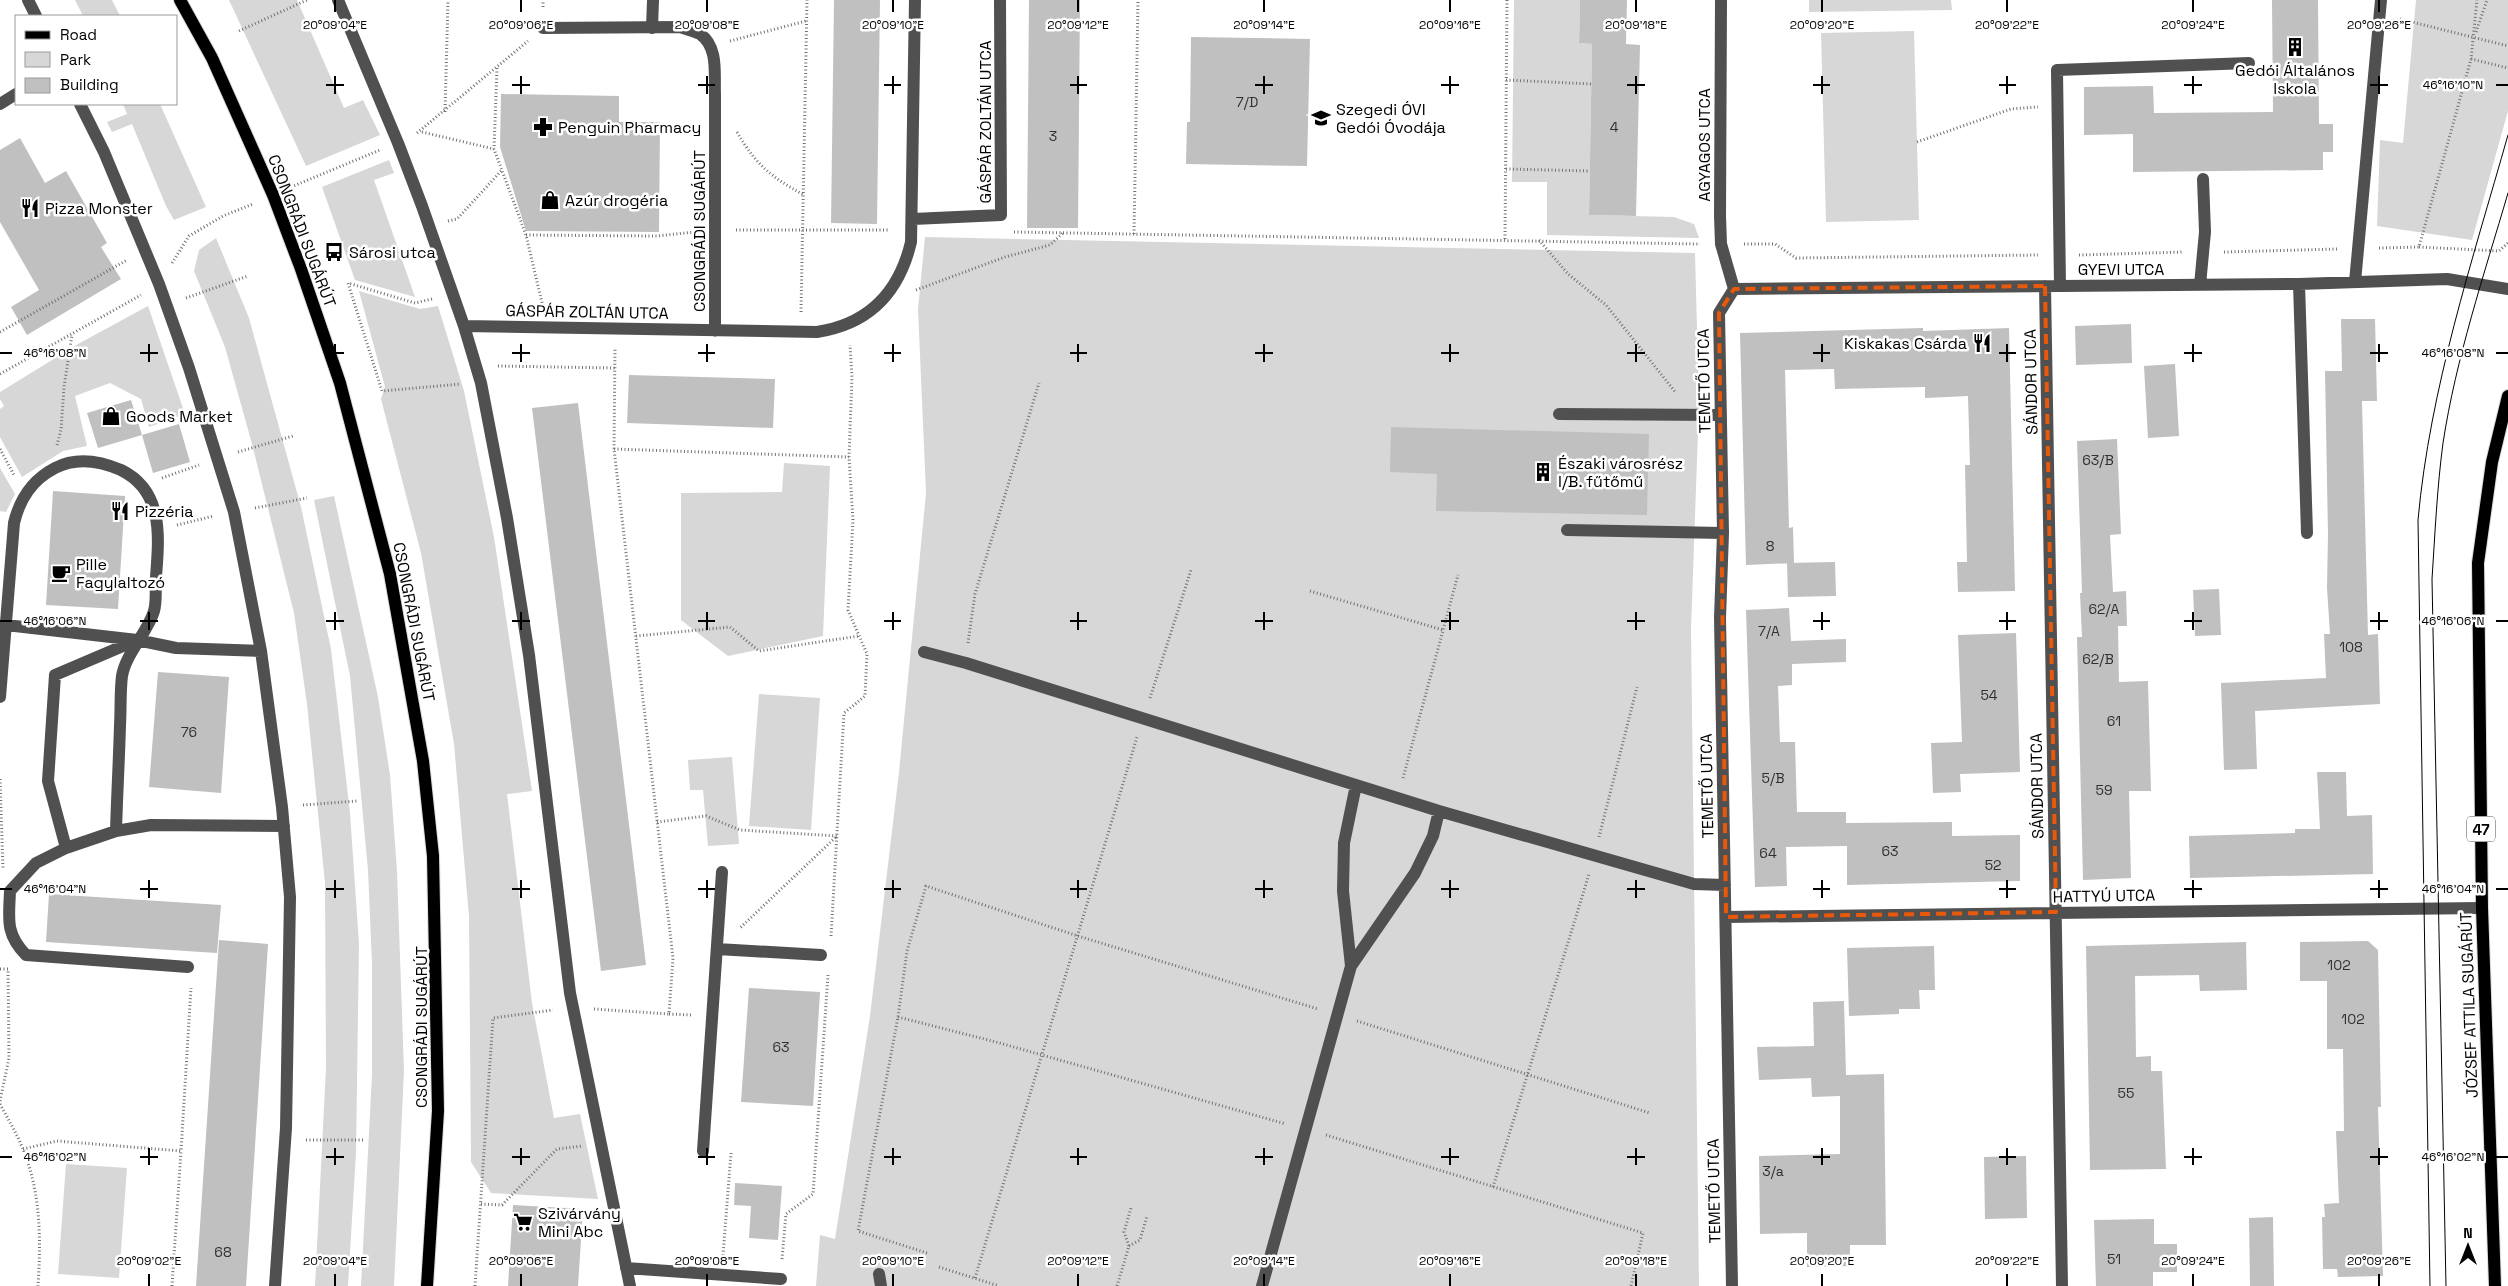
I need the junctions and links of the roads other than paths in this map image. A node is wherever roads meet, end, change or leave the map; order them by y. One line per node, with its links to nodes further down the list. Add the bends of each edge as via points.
1 (28, 0): 9 (street)
2 (180, 0): 57 (main road, CSONGRÁDI SUGÁRÚT, via 212,58 274,195 340,383 390,574 423,761 433,856 438,1110)
3 (338, 0): 25 (street, via 398,143)
4 (653, 0): 11 (street)
5 (915, 0): 17 (street, GÁSPÁR ZOLTÁN UTCA)
6 (1000, 0): 17 (street, GÁSPÁR ZOLTÁN UTCA, via 1001,216)
7 (1721, 0): 23 (street, AGYAGOS UTCA, via 1721,244)
8 (2381, 0): 18 (street)
9 (36, 15)
10 (543, 28): 11 (street)
11 (652, 28): 26 (street, CSONGRÁDI SUGÁRÚT, via 680,27 700,34 710,46 714,59)
12 (2249, 62): 22 (street, via 2056,70)
13 (15, 95): 14 (street)
14 (0, 104)
15 (80, 105): 35 (street, via 104,152 159,284 189,368 234,512)
16 (2203, 179): 20 (street, via 2205,232)
17 (912, 225): 26 (street, GÁSPÁR ZOLTÁN UTCA, via 907,261 899,279 874,308 848,324 801,332)
18 (2355, 282): 19 (street, GYEVI UTCA); 24 (street, GYEVI UTCA, via 2447,279)
19 (2299, 284): 20 (street, GYEVI UTCA); 32 (street)
20 (2200, 285): 22 (street, GYEVI UTCA)
21 (2045, 286): 22 (street, GYEVI UTCA); 23 (street, GYEVI UTCA); 46 (street, SÁNDOR UTCA)
22 (2060, 286)
23 (1734, 289): 29 (street, TEMETŐ UTCA, via 1719,313)
24 (2508, 289)
25 (464, 326): 26 (street, GÁSPÁR ZOLTÁN UTCA); 53 (street, via 480,383 507,518 529,655 573,1008)
26 (715, 331)
27 (2508, 396): 45 (main road, JÓZSEF ATTILA SUGÁRÚT / 47, via 2492,462 2478,563)
28 (1559, 414): 29 (street)
29 (1721, 415): 31 (street, TEMETŐ UTCA)
30 (1566, 530): 31 (street)
31 (1723, 533): 44 (street, TEMETŐ UTCA, via 1720,618)
32 (2307, 533)
33 (6, 625): 34 (street); 34 (street, via 14,523 24,494 46,472 61,465 79,461 106,463 128,474 141,486 150,499 159,529 154,611); 37 (street)
34 (137, 640): 35 (street, via 176,648); 41 (street, via 122,674); 42 (street, via 55,675 48,781)
35 (261, 651): 40 (street)
36 (924, 652): 38 (street)
37 (0, 697)
38 (1356, 786): 39 (street); 50 (street, via 1344,843 1343,891)
39 (1439, 811): 44 (street, via 1694,884); 50 (street, via 1433,836 1415,873)
40 (284, 826): 41 (street, via 151,825); 56 (street, via 290,897 285,1140)
41 (116, 831): 42 (street)
42 (66, 848): 51 (street, via 36,863 10,891 9,927 15,944 26,955)
43 (722, 872): 48 (street)
44 (1725, 885): 47 (street, TEMETŐ UTCA)
45 (2482, 908): 46 (street, HATTYÚ UTCA); 55 (main road, JÓZSEF ATTILA SUGÁRÚT / 47)
46 (2056, 912): 47 (street, HATTYÚ UTCA); 61 (street, SÁNDOR UTCA)
47 (1726, 917): 60 (street, TEMETŐ UTCA)
48 (717, 950): 49 (street); 52 (street)
49 (821, 955)
50 (1352, 966): 59 (street)
51 (188, 967)
52 (703, 1151)
53 (626, 1268): 54 (street); 58 (street)
54 (781, 1279)
55 (2497, 1283)
56 (275, 1286)
57 (427, 1286)
58 (630, 1286)
59 (1262, 1286)
60 (1732, 1286)
61 (2062, 1286)

